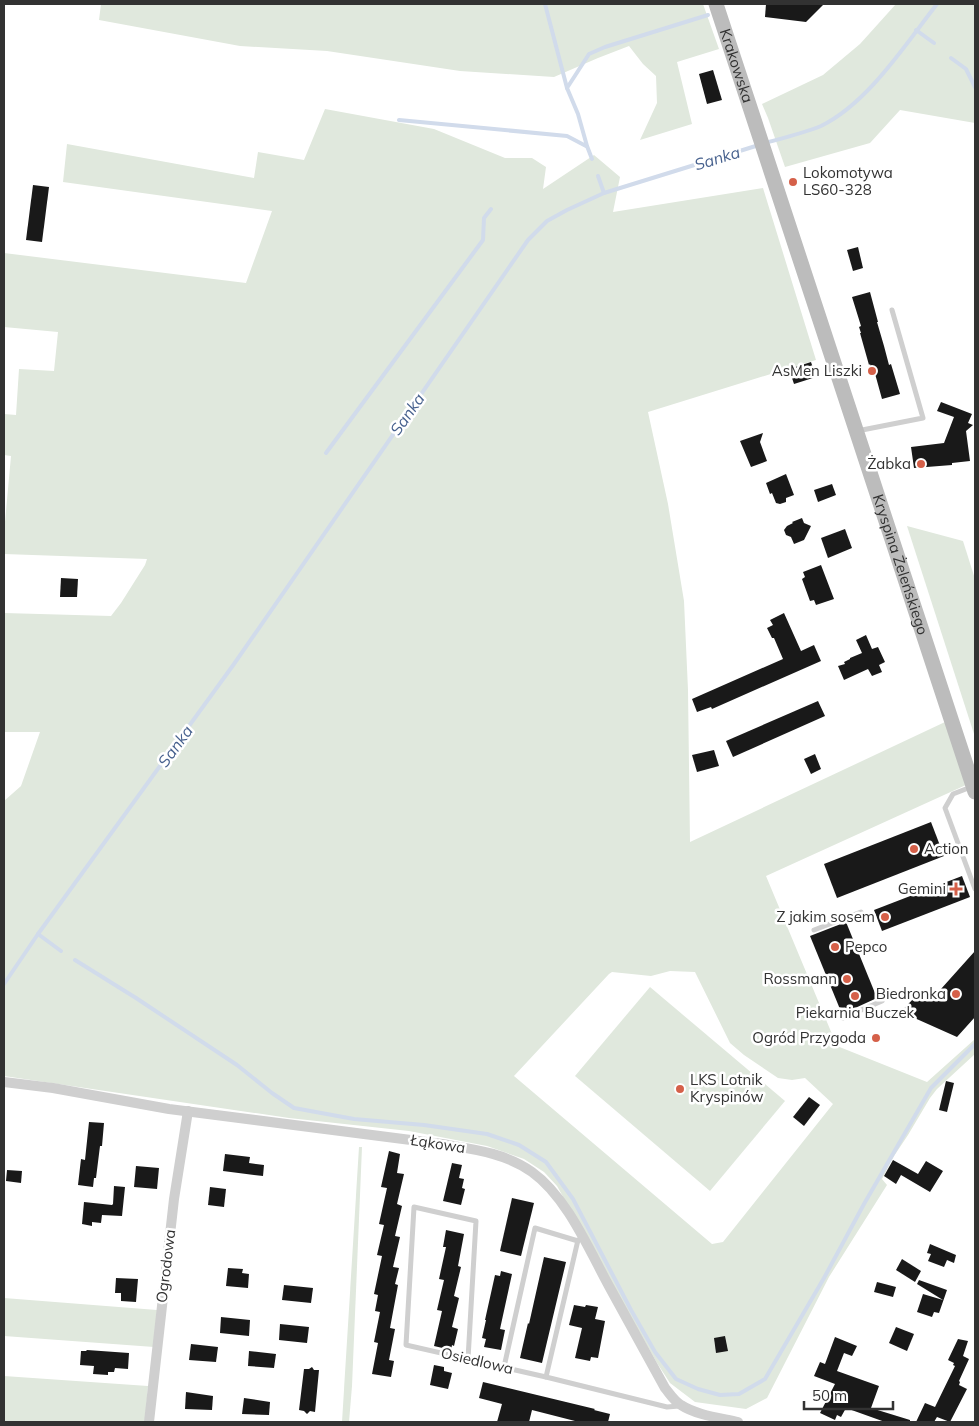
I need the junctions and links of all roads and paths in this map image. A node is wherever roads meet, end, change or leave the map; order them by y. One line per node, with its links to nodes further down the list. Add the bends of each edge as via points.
1 (716, 4): 2 (main road, Krakowska)
2 (770, 164): 4 (main road, Kryspina Żeleńskiego)
3 (892, 310): 4 (lane, via 922,418)
4 (857, 431): 5 (main road, Kryspina Żeleńskiego)
5 (974, 789): 7 (lane, via 953,794 945,808)
6 (975, 867): 7 (lane)
7 (968, 870): 8 (lane)
8 (975, 889)
9 (861, 912): 10 (lane)
10 (814, 930)
11 (882, 1001): 12 (lane)
12 (843, 1018)
13 (4, 1082): 14 (street, Łąkowa)
14 (188, 1111): 15 (street, Łąkowa, via 392,1137 486,1152 508,1159 546,1182); 20 (street, Ogrodowa, via 169,1236)
15 (579, 1237): 17 (lane, via 535,1228); 18 (lane); 19 (street, Łąkowa, via 665,1388)
16 (468, 1359): 16 (lane, Osiedlowa, via 406,1346 414,1207 476,1221); 17 (lane, Osiedlowa)
17 (504, 1367): 18 (lane, Osiedlowa)
18 (546, 1377): 19 (lane, Osiedlowa, via 667,1406)
19 (682, 1406): 21 (street, Łąkowa)
20 (149, 1422)
21 (738, 1422)

